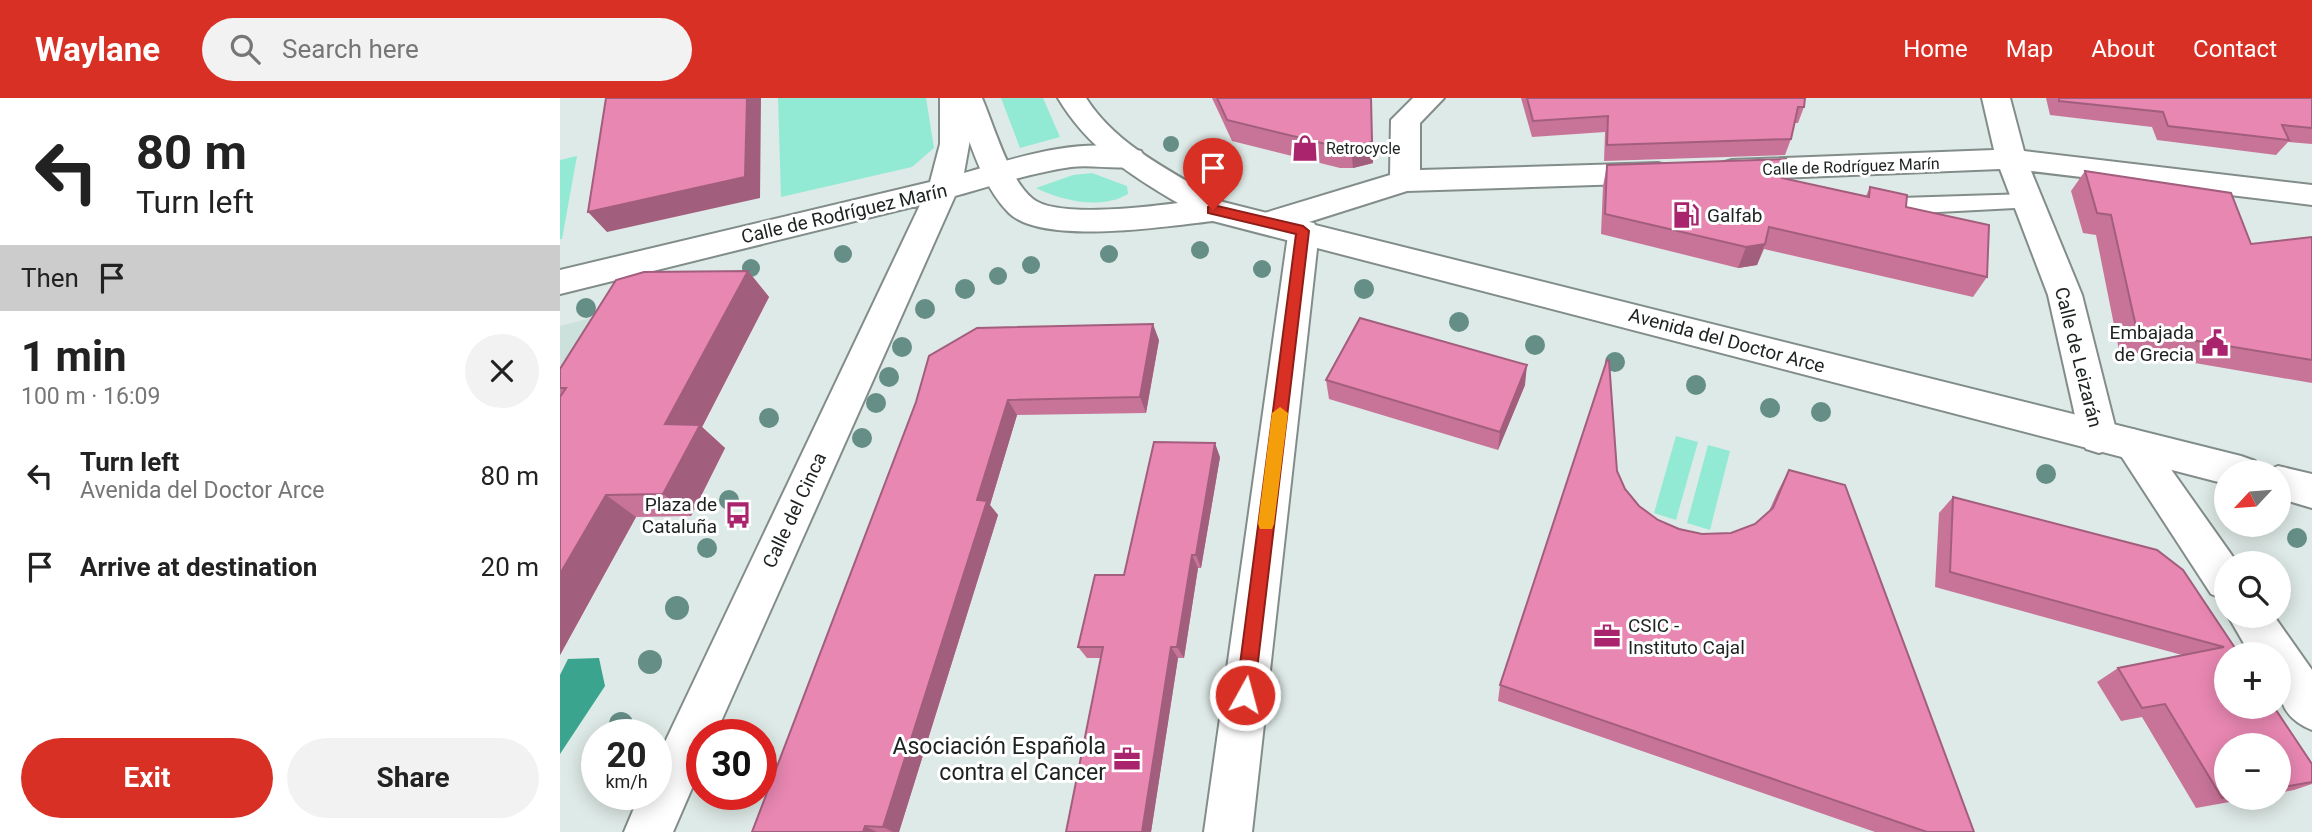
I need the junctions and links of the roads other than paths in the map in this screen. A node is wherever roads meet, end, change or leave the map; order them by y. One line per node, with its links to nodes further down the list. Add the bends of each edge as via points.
1 (954, 98): 10 (street, via 958,136)
2 (968, 98): 8 (street)
3 (1072, 98): 6 (street, via 1093,128)
4 (1430, 98): 9 (street, via 1406,120)
5 (1996, 98): 7 (street, Calle de Leizarán)
6 (1130, 158): 8 (street, Calle de Rodríguez Marín, via 1075,157); 14 (street, Avenida del Doctor Arce)
7 (2011, 159): 9 (street, Calle de Rodríguez Marín); 11 (street, Calle de Rodríguez Marín); 12 (street, Calle de Leizarán)
8 (1002, 174): 10 (street, Calle de Rodríguez Marín); 14 (street, Avenida del Doctor Arce, via 1023,209 1065,220)
9 (1406, 181): 15 (street, Calle de Rodríguez Marín)
10 (943, 189): 16 (street, Calle de Rodríguez Marín); 24 (street, Calle del Cinca)
11 (2312, 195)
12 (2028, 202): 13 (lane); 17 (street, Calle de Leizarán)
13 (1900, 206)
14 (1213, 210): 15 (street, Avenida del Doctor Arce)
15 (1286, 227): 17 (street, Avenida del Doctor Arce); 25 (street)
16 (560, 282)
17 (2116, 442): 18 (street, Avenida del Doctor Arce); 21 (street, Calle de Leizarán)
18 (2214, 466)
19 (2291, 485): 20 (street)
20 (2312, 491)
21 (2214, 567)
22 (2291, 678): 23 (street)
23 (2312, 708)
24 (648, 832)
25 (1228, 832)

